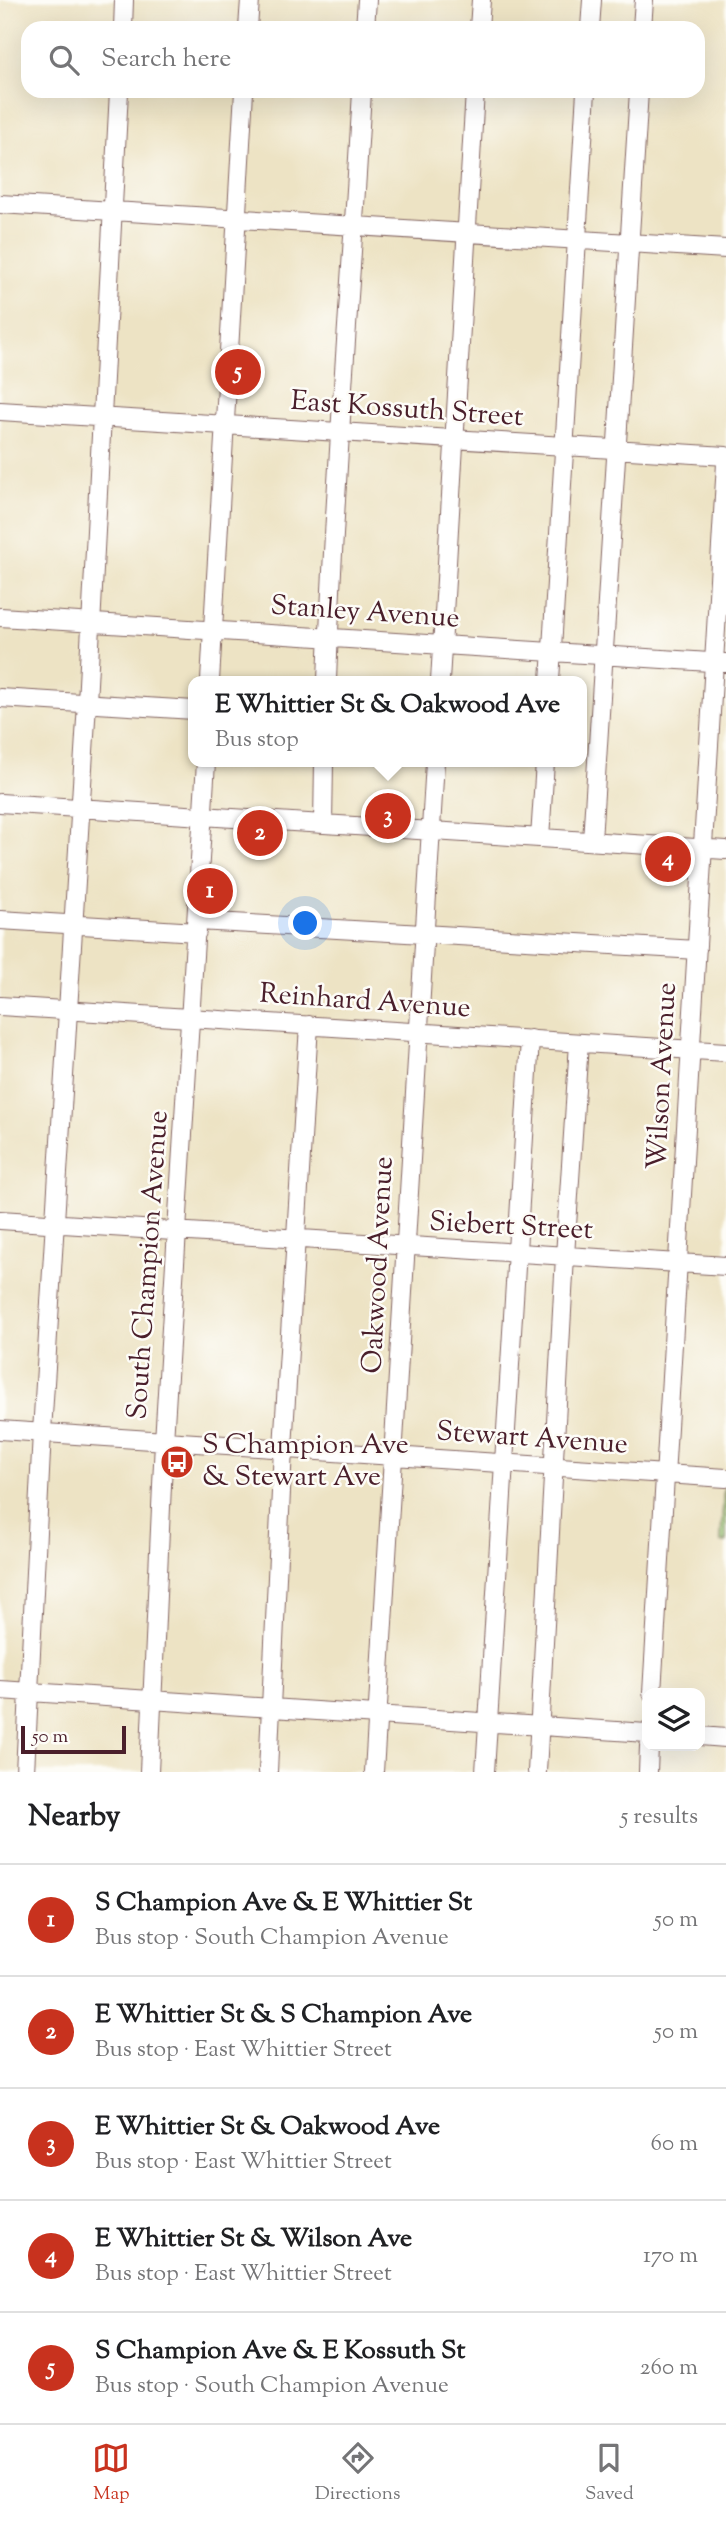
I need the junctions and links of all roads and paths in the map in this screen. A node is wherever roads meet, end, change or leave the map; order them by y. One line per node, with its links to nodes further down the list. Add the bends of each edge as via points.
1 (124, 0): 7 (street)
2 (250, 0): 8 (street)
3 (367, 0): 9 (street)
4 (481, 0): 10 (street)
5 (592, 0): 11 (street)
6 (644, 0): 12 (street)
7 (123, 21)
8 (248, 21)
9 (366, 21)
10 (480, 21)
11 (590, 21)
12 (642, 21)
13 (119, 98): 20 (street)
14 (244, 98): 21 (street)
15 (362, 98): 22 (street)
16 (475, 98): 23 (street)
17 (586, 98): 24 (street)
18 (639, 98): 25 (street)
19 (0, 204): 20 (street)
20 (112, 211): 21 (street); 28 (street)
21 (237, 219): 22 (street); 29 (street)
22 (355, 226): 23 (street); 30 (street)
23 (467, 233): 24 (street); 31 (street)
24 (577, 240): 25 (street); 32 (street)
25 (629, 243): 26 (street); 33 (street)
26 (726, 249)
27 (0, 411): 28 (street, East Kossuth Street)
28 (100, 418): 29 (street, East Kossuth Street); 37 (street)
29 (226, 425): 30 (street, East Kossuth Street); 38 (street)
30 (339, 432): 31 (street, East Kossuth Street); 39 (street)
31 (455, 440): 32 (street, East Kossuth Street); 40 (street)
32 (564, 446): 33 (street, East Kossuth Street); 41 (street)
33 (616, 450): 34 (street, East Kossuth Street); 42 (street)
34 (726, 456)
35 (726, 463): 43 (street, Wilson Avenue)
36 (0, 617): 37 (street, Stanley Avenue)
37 (90, 622): 38 (street, Stanley Avenue); 49 (street)
38 (214, 629): 39 (street, Stanley Avenue); 44 (street)
39 (329, 637): 40 (street, Stanley Avenue); 45 (street)
40 (442, 645): 41 (street, Stanley Avenue); 46 (street)
41 (552, 652): 42 (street, Stanley Avenue); 47 (street)
42 (603, 655): 43 (street, Stanley Avenue); 61 (street)
43 (721, 662): 62 (street, Wilson Avenue)
44 (210, 676)
45 (327, 676)
46 (440, 676)
47 (550, 676)
48 (0, 698): 49 (street)
49 (87, 703): 50 (street); 56 (street)
50 (188, 710)
51 (206, 767): 57 (street, South Champion Avenue)
52 (324, 767): 58 (street)
53 (435, 767): 59 (street, Oakwood Avenue)
54 (545, 767): 60 (street)
55 (0, 803): 56 (street)
56 (80, 808): 57 (street); 65 (street)
57 (203, 816): 58 (street); 66 (street, South Champion Avenue)
58 (323, 824): 59 (street)
59 (430, 831): 60 (street); 67 (street, Oakwood Avenue)
60 (540, 838): 61 (street)
61 (592, 841): 62 (street)
62 (703, 849): 63 (street); 68 (street, Wilson Avenue)
63 (726, 850)
64 (0, 919): 65 (street)
65 (73, 925): 66 (street); 70 (street)
66 (197, 926): 67 (street); 71 (street, South Champion Avenue)
67 (425, 935): 68 (street); 73 (street, Oakwood Avenue)
68 (697, 950): 76 (street, Wilson Avenue)
69 (0, 1006): 70 (street, Reinhard Avenue)
70 (66, 1010): 71 (street, Reinhard Avenue); 79 (street)
71 (192, 1018): 72 (street, Reinhard Avenue); 80 (street, South Champion Avenue)
72 (309, 1025): 73 (street, Reinhard Avenue); 81 (street)
73 (419, 1032): 74 (street, Reinhard Avenue); 82 (street, Oakwood Avenue)
74 (530, 1040): 75 (street, Reinhard Avenue); 83 (street)
75 (579, 1043): 76 (street, Reinhard Avenue); 84 (street)
76 (691, 1050): 77 (street, Reinhard Avenue); 85 (street, Wilson Avenue)
77 (726, 1052)
78 (0, 1220): 79 (street, Siebert Street)
79 (54, 1224): 80 (street, Siebert Street); 88 (street)
80 (178, 1232): 81 (street, Siebert Street); 89 (street, South Champion Avenue)
81 (295, 1239): 82 (street, Siebert Street); 90 (street)
82 (406, 1247): 83 (street, Siebert Street); 91 (street, Oakwood Avenue)
83 (518, 1253): 84 (street, Siebert Street); 92 (street)
84 (565, 1256): 85 (street, Siebert Street); 93 (street)
85 (678, 1263): 86 (street, Siebert Street); 94 (street, Wilson Avenue)
86 (726, 1266)
87 (0, 1430): 88 (street, Stewart Avenue)
88 (42, 1433): 89 (street, Stewart Avenue); 98 (street)
89 (164, 1441): 90 (street, Stewart Avenue); 99 (street, South Champion Avenue)
90 (283, 1448): 91 (street, Stewart Avenue); 100 (street)
91 (394, 1455): 92 (street, Stewart Avenue); 101 (street, Oakwood Avenue)
92 (504, 1463): 93 (street, Stewart Avenue); 102 (street)
93 (555, 1467): 94 (street, Stewart Avenue); 103 (street)
94 (665, 1474): 95 (street, Stewart Avenue); 96 (street, Wilson Avenue)
95 (726, 1478)
96 (652, 1688)
97 (0, 1690): 98 (street)
98 (29, 1692): 99 (street); 108 (street)
99 (153, 1700): 100 (street); 109 (street, South Champion Avenue)
100 (272, 1709): 101 (street); 110 (street)
101 (377, 1716): 102 (street); 111 (street, Oakwood Avenue)
102 (488, 1723): 103 (street); 112 (street)
103 (539, 1726): 104 (street); 113 (street)
104 (642, 1733)
105 (705, 1736): 106 (street)
106 (726, 1738)
107 (649, 1751): 114 (street)
108 (25, 1772)
109 (149, 1772)
110 (268, 1772)
111 (374, 1772)
112 (485, 1772)
113 (537, 1772)
114 (648, 1772)

